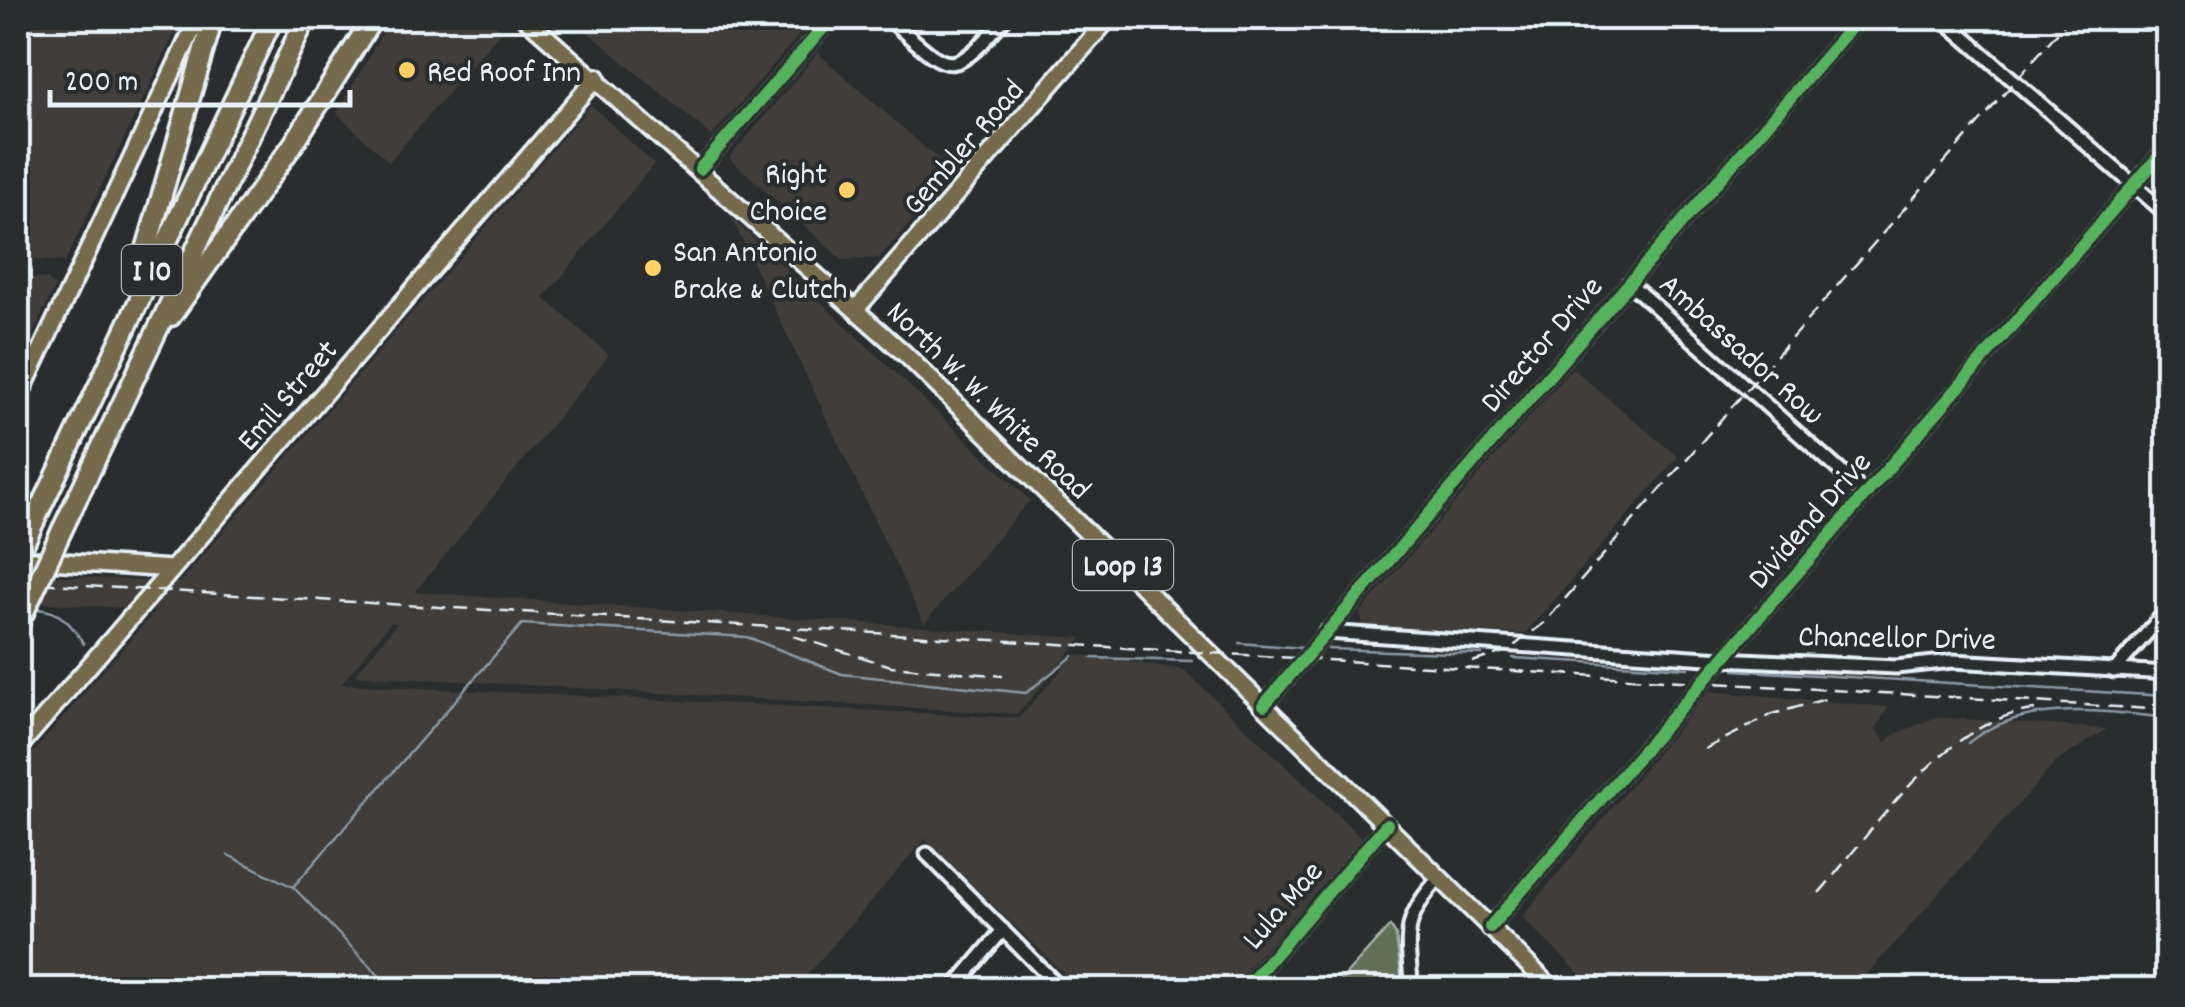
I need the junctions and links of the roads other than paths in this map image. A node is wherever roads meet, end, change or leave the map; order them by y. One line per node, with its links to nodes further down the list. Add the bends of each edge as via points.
1 (198, 18): 23 (main road)
2 (213, 18): 21 (highway)
3 (273, 18): 21 (highway, I 10)
4 (306, 18): 22 (highway, I 10)
5 (373, 18): 22 (highway, via 294,144)
6 (525, 18): 13 (main road, North W. W. White Road / Loop 13)
7 (832, 18): 16 (street)
8 (888, 18): 9 (street, via 942,64 955,65 972,56)
9 (1005, 18)
10 (1109, 18): 20 (main road, Gembler Road)
11 (1859, 18): 19 (street, Director Drive)
12 (1942, 18): 17 (street)
13 (540, 24): 14 (main road, North W. W. White Road / Loop 13)
14 (597, 77): 16 (main road, North W. W. White Road / Loop 13); 27 (main road, Emil Street)
15 (2168, 146): 17 (street, Dividend Drive)
16 (700, 169): 20 (main road, North W. W. White Road / Loop 13)
17 (2134, 185): 18 (street); 24 (street, Dividend Drive)
18 (2168, 215)
19 (1628, 283): 24 (street, Ambassador Row); 31 (street, Director Drive)
20 (856, 310): 35 (main road, North W. W. White Road / Loop 13)
21 (121, 335): 25 (highway, I 10)
22 (144, 353): 30 (highway, I 10, bridge)
23 (18, 399)
24 (1866, 494): 32 (street, Dividend Drive)
25 (18, 557): 26 (main road)
26 (134, 566): 27 (main road); 28 (main road, via 146,582)
27 (172, 569): 28 (main road, Emil Street)
28 (145, 600): 36 (main road, Emil Street)
29 (2168, 609): 33 (street)
30 (18, 625)
31 (1326, 632): 32 (street, Chancellor Drive); 35 (street, Director Drive)
32 (1722, 659): 33 (street, Chancellor Drive, via 1896,668 1952,661); 40 (street, Dividend Drive)
33 (2114, 671): 34 (street, Chancellor Drive)
34 (2168, 673)
35 (1264, 705): 37 (main road, North W. W. White Road / Loop 13)
36 (18, 748)
37 (1387, 824): 39 (main road, North W. W. White Road / Loop 13); 44 (street, Lula Mae)
38 (928, 854): 41 (street)
39 (1440, 877): 40 (main road, North W. W. White Road / Loop 13); 45 (street, via 1407,923)
40 (1490, 927): 46 (main road, North W. W. White Road / Loop 13)
41 (1003, 930): 42 (street); 43 (street)
42 (952, 990)
43 (1062, 990)
44 (1244, 990)
45 (1412, 990)
46 (1554, 990)

